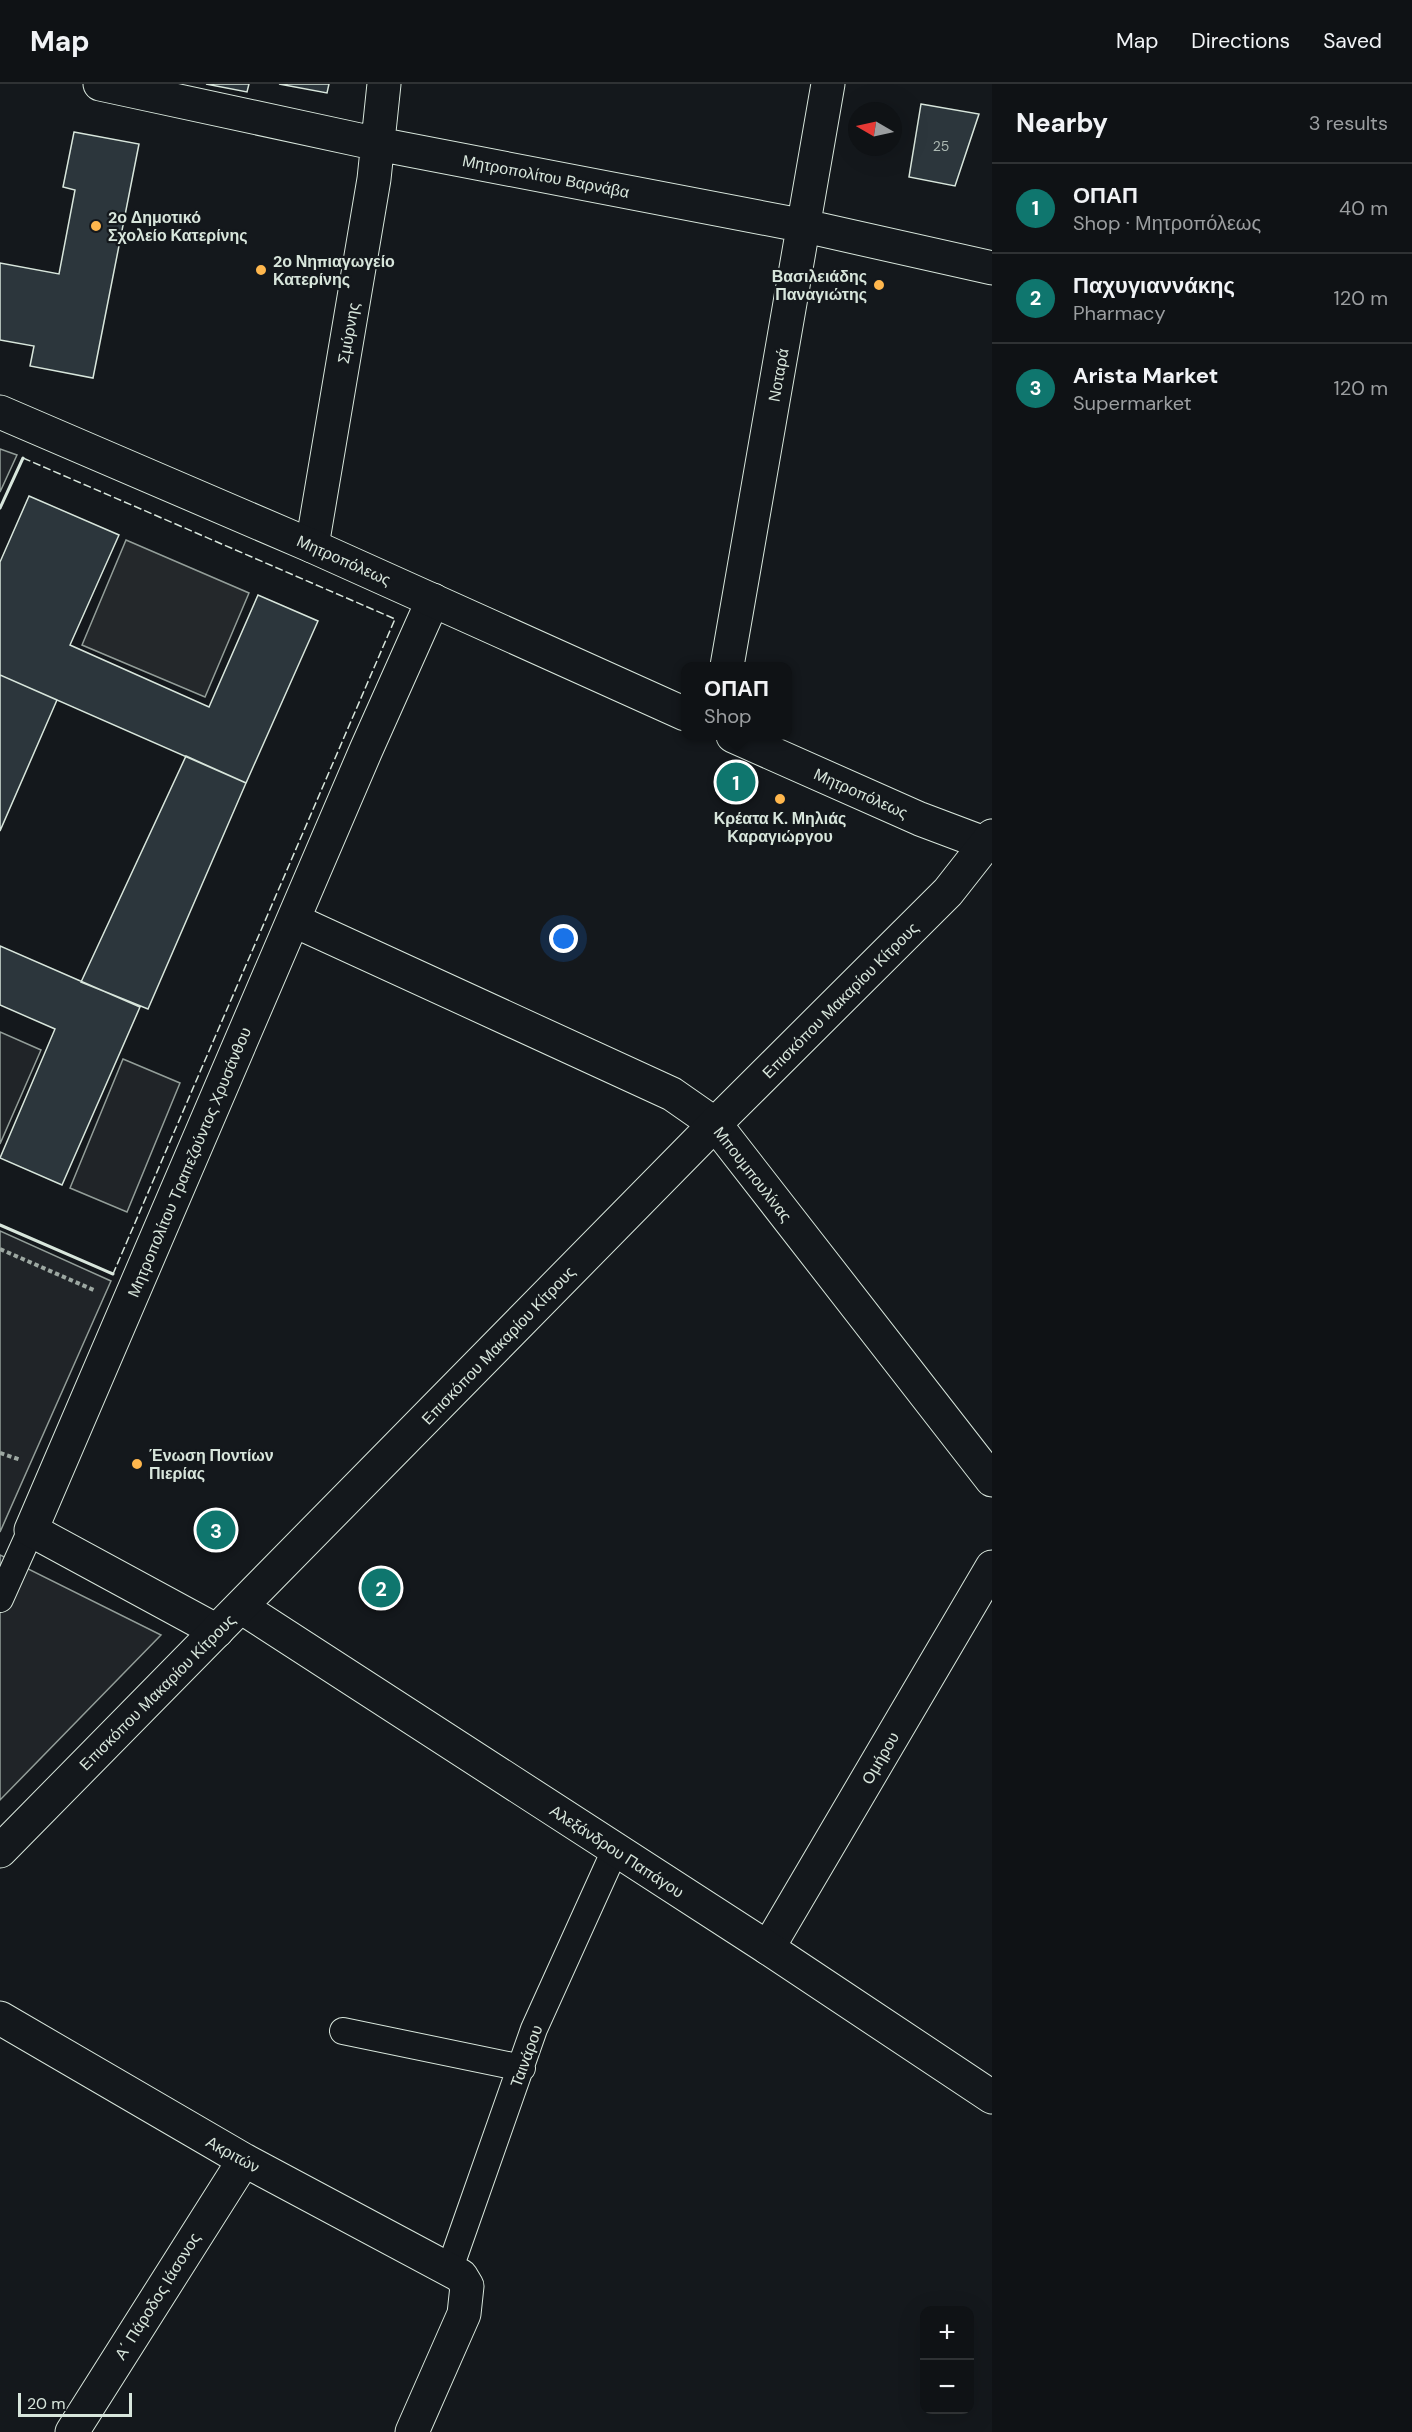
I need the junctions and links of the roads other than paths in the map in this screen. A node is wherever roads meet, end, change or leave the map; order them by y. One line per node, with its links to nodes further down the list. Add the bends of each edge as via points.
1 (100, 84): 4 (street, Μητροπολίτου Βαρνάβα)
2 (384, 84): 4 (street, Σμύρνης)
3 (828, 84): 5 (street, Νοταρά)
4 (378, 144): 5 (street, Μητροπολίτου Βαρνάβα); 8 (street, Σμύρνης)
5 (805, 226): 6 (street, Μητροπολίτου Βαρνάβα); 10 (street, Νοταρά)
6 (992, 268)
7 (0, 412): 8 (street, Μητροπόλεως)
8 (312, 546): 9 (street, Μητροπόλεως)
9 (433, 600): 11 (street, Μητροπόλεως); 14 (street, Μητροπολίτου Τραπεζούντος Χρυσάνθου)
10 (728, 662)
11 (681, 712)
12 (744, 740): 13 (street, Μητροπόλεως, via 910,814)
13 (990, 842): 15 (street, Επισκόπου Μακαρίου Κίτρους, via 948,892)
14 (293, 920): 15 (street, Μπουμπουλίνας, via 672,1094); 17 (street, Μητροπολίτου Τραπεζούντος Χρυσάνθου)
15 (714, 1124): 16 (street, Μπουμπουλίνας); 20 (street, Επισκόπου Μακαρίου Κίτρους)
16 (992, 1480)
17 (31, 1530): 19 (street); 21 (street)
18 (992, 1567): 24 (street, Ομήρου)
19 (0, 1599)
20 (241, 1607): 21 (street, Επισκόπου Μακαρίου Κίτρους); 22 (street, Αλεξάνδρου Παπάγου)
21 (217, 1631): 23 (street, Επισκόπου Μακαρίου Κίτρους)
22 (615, 1850): 24 (street, Αλεξάνδρου Παπάγου); 27 (street, Ταινάρου, via 534,2029)
23 (0, 1851)
24 (768, 1948): 28 (street, Αλεξάνδρου Παπάγου)
25 (0, 2018): 29 (street, Ακριτών)
26 (344, 2031): 27 (street)
27 (522, 2068): 30 (street, Ταινάρου)
28 (992, 2097)
29 (244, 2160): 30 (street, Ακριτών); 31 (street, Α΄ Πάροδος Ιάσονος)
30 (458, 2277): 32 (street, Ταινάρου, via 464,2314)
31 (72, 2432)
32 (412, 2432)

